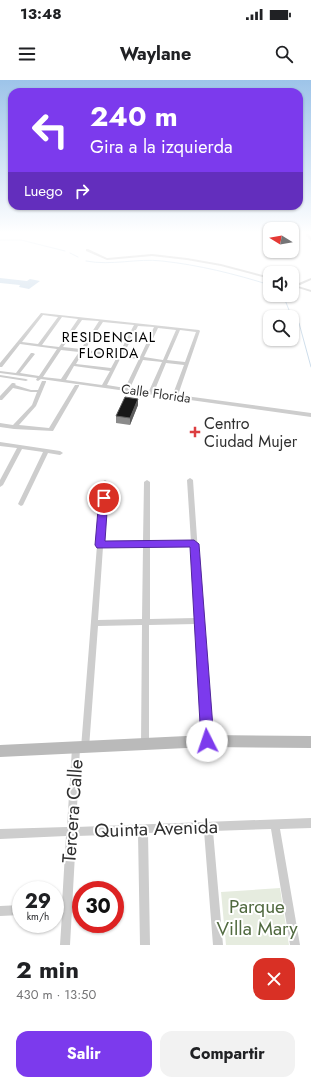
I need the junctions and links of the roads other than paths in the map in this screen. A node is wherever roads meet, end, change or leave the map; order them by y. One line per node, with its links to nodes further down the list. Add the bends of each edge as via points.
1 (245, 271): 2 (street)
2 (263, 276)
3 (311, 279): 4 (street)
4 (299, 284)
5 (299, 288): 6 (street)
6 (311, 291)
7 (61, 316): 8 (street); 15 (street, via 40,315); 16 (street)
8 (81, 318): 9 (street); 17 (street)
9 (101, 321): 10 (street); 13 (street)
10 (136, 325): 11 (street); 14 (street)
11 (156, 327): 12 (street); 21 (street)
12 (178, 329): 22 (street); 23 (street, via 198,332)
13 (92, 335): 14 (street); 18 (street)
14 (128, 339): 20 (street)
15 (19, 343): 16 (street); 24 (street)
16 (39, 345): 17 (street)
17 (61, 348): 18 (street); 30 (street)
18 (82, 351): 20 (street); 25 (street)
19 (33, 354): 29 (street)
20 (120, 355): 21 (street); 26 (street)
21 (142, 358): 22 (street); 35 (street)
22 (165, 361): 23 (street); 37 (street)
23 (187, 364): 38 (street)
24 (0, 366)
25 (73, 366): 26 (street); 31 (street)
26 (112, 370): 34 (street)
27 (0, 372): 29 (street, Calle Florida)
28 (0, 376): 29 (street, Calle Florida)
29 (19, 377): 30 (street, Calle Florida); 32 (street)
30 (40, 380): 31 (street, Calle Florida); 33 (street, Calle Florida); 36 (street)
31 (63, 380): 34 (street, Calle Florida)
32 (12, 386): 36 (street, via 32,391); 39 (street)
33 (77, 386): 41 (street, Calle Florida); 43 (street, via 51,430)
34 (104, 386): 35 (street, Calle Florida)
35 (127, 389): 37 (street, Calle Florida)
36 (41, 390): 43 (street, via 34,406)
37 (151, 393): 38 (street, Calle Florida)
38 (175, 396): 40 (street, Calle Florida)
39 (0, 398)
40 (311, 415)
41 (311, 419)
42 (0, 425): 43 (street)
43 (14, 427)
44 (0, 444): 45 (street)
45 (20, 447): 46 (street); 51 (street)
46 (46, 451): 47 (street); 52 (street)
47 (60, 454)
48 (190, 480): 53 (street)
49 (105, 482): 54 (street, Tercera Calle)
50 (147, 482): 55 (street)
51 (0, 485)
52 (21, 504)
53 (194, 544): 55 (street); 56 (street)
54 (100, 545): 55 (street); 57 (street, Tercera Calle)
55 (147, 545): 58 (street)
56 (200, 621): 58 (street); 59 (street)
57 (94, 623): 58 (street); 62 (street, Tercera Calle)
58 (146, 623): 61 (street)
59 (207, 741): 60 (main road); 61 (main road)
60 (311, 742)
61 (145, 745): 62 (main road)
62 (80, 748): 63 (main road); 68 (street, Tercera Calle)
63 (0, 751)
64 (311, 823): 65 (street, Quinta Avenida)
65 (275, 824): 66 (street, Quinta Avenida); 76 (street)
66 (208, 826): 67 (street, Quinta Avenida); 75 (street)
67 (143, 829): 68 (street, Quinta Avenida); 74 (street)
68 (71, 831): 69 (street, Quinta Avenida); 70 (street, Tercera Calle)
69 (0, 834)
70 (66, 909): 73 (street, Tercera Calle)
71 (12, 910): 72 (street)
72 (0, 911)
73 (65, 945)
74 (145, 945)
75 (218, 945)
76 (295, 945)

